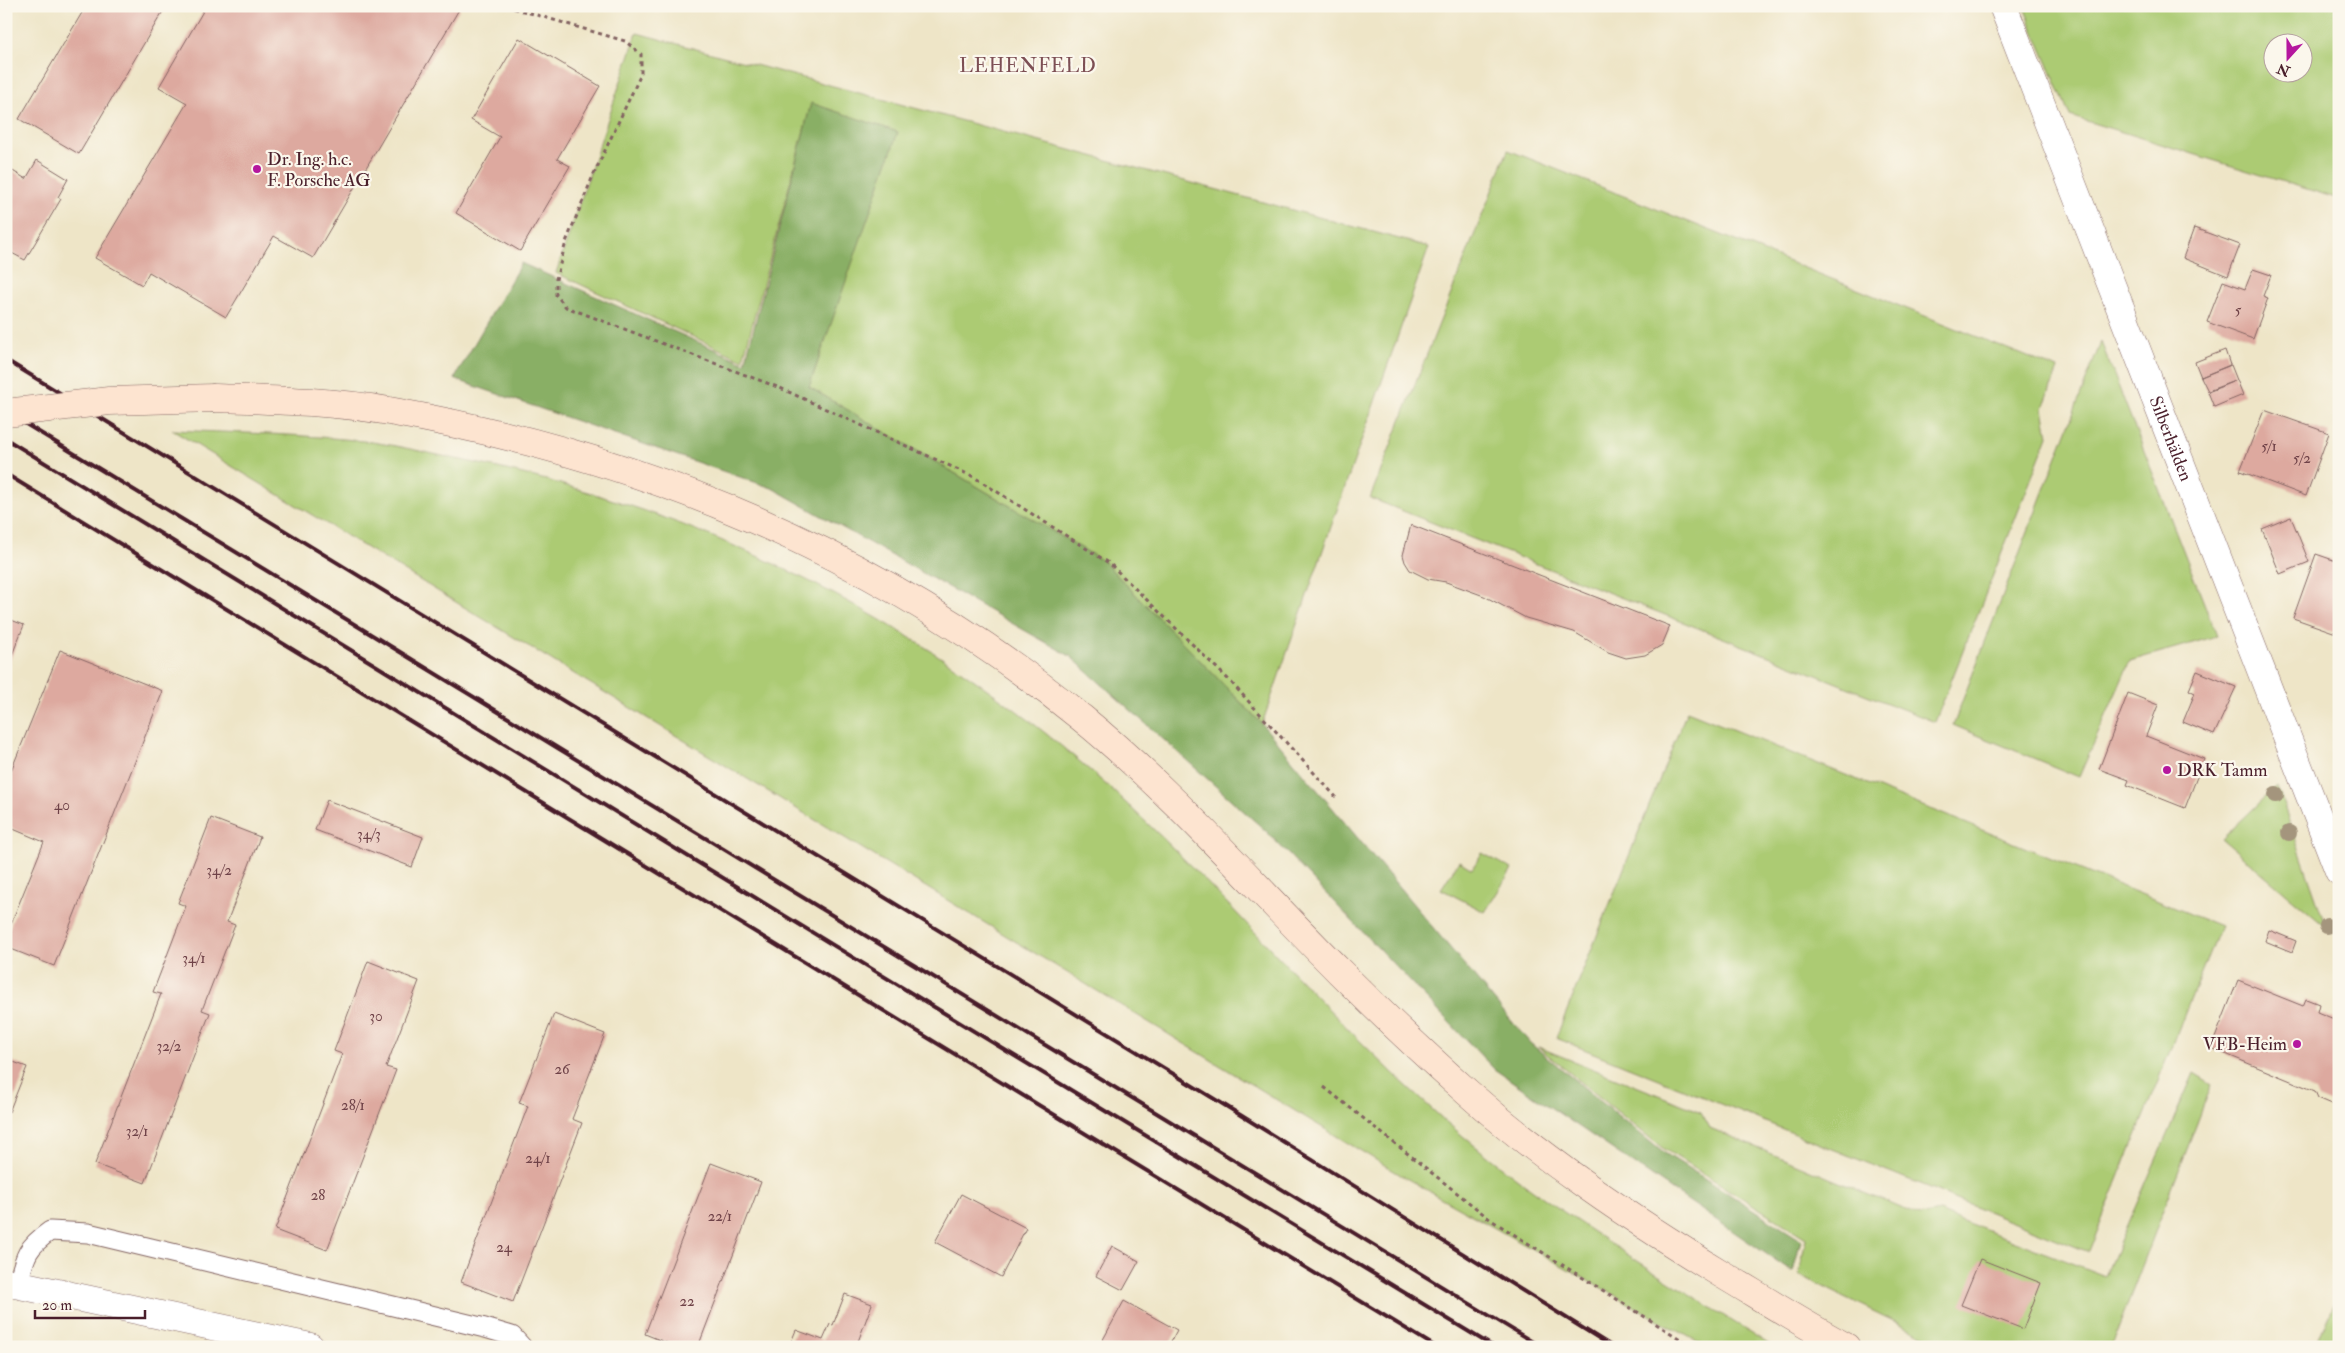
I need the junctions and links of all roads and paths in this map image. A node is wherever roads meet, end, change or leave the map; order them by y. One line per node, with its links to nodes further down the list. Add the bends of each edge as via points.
1 (506, 6): 4 (path, via 625,40 640,54 642,74 593,176 556,278 556,294 566,308 780,388 974,477 1109,563 1230,680)
2 (2003, 6): 5 (street, Silberhälden)
3 (6, 413): 11 (main road, bridge, via 109,401 214,398 283,400 385,411 522,439 661,481 735,510 892,587 1010,662 1148,776 1210,836 1340,973 1469,1094 1558,1164 1655,1233)
4 (1336, 796)
5 (2339, 871)
6 (1324, 1087): 10 (path, via 1491,1220)
7 (12, 1283): 8 (street); 9 (lane, via 34,1243 50,1230 88,1233 485,1328 512,1336)
8 (310, 1347)
9 (522, 1347)
10 (1693, 1347)
11 (1846, 1347)

